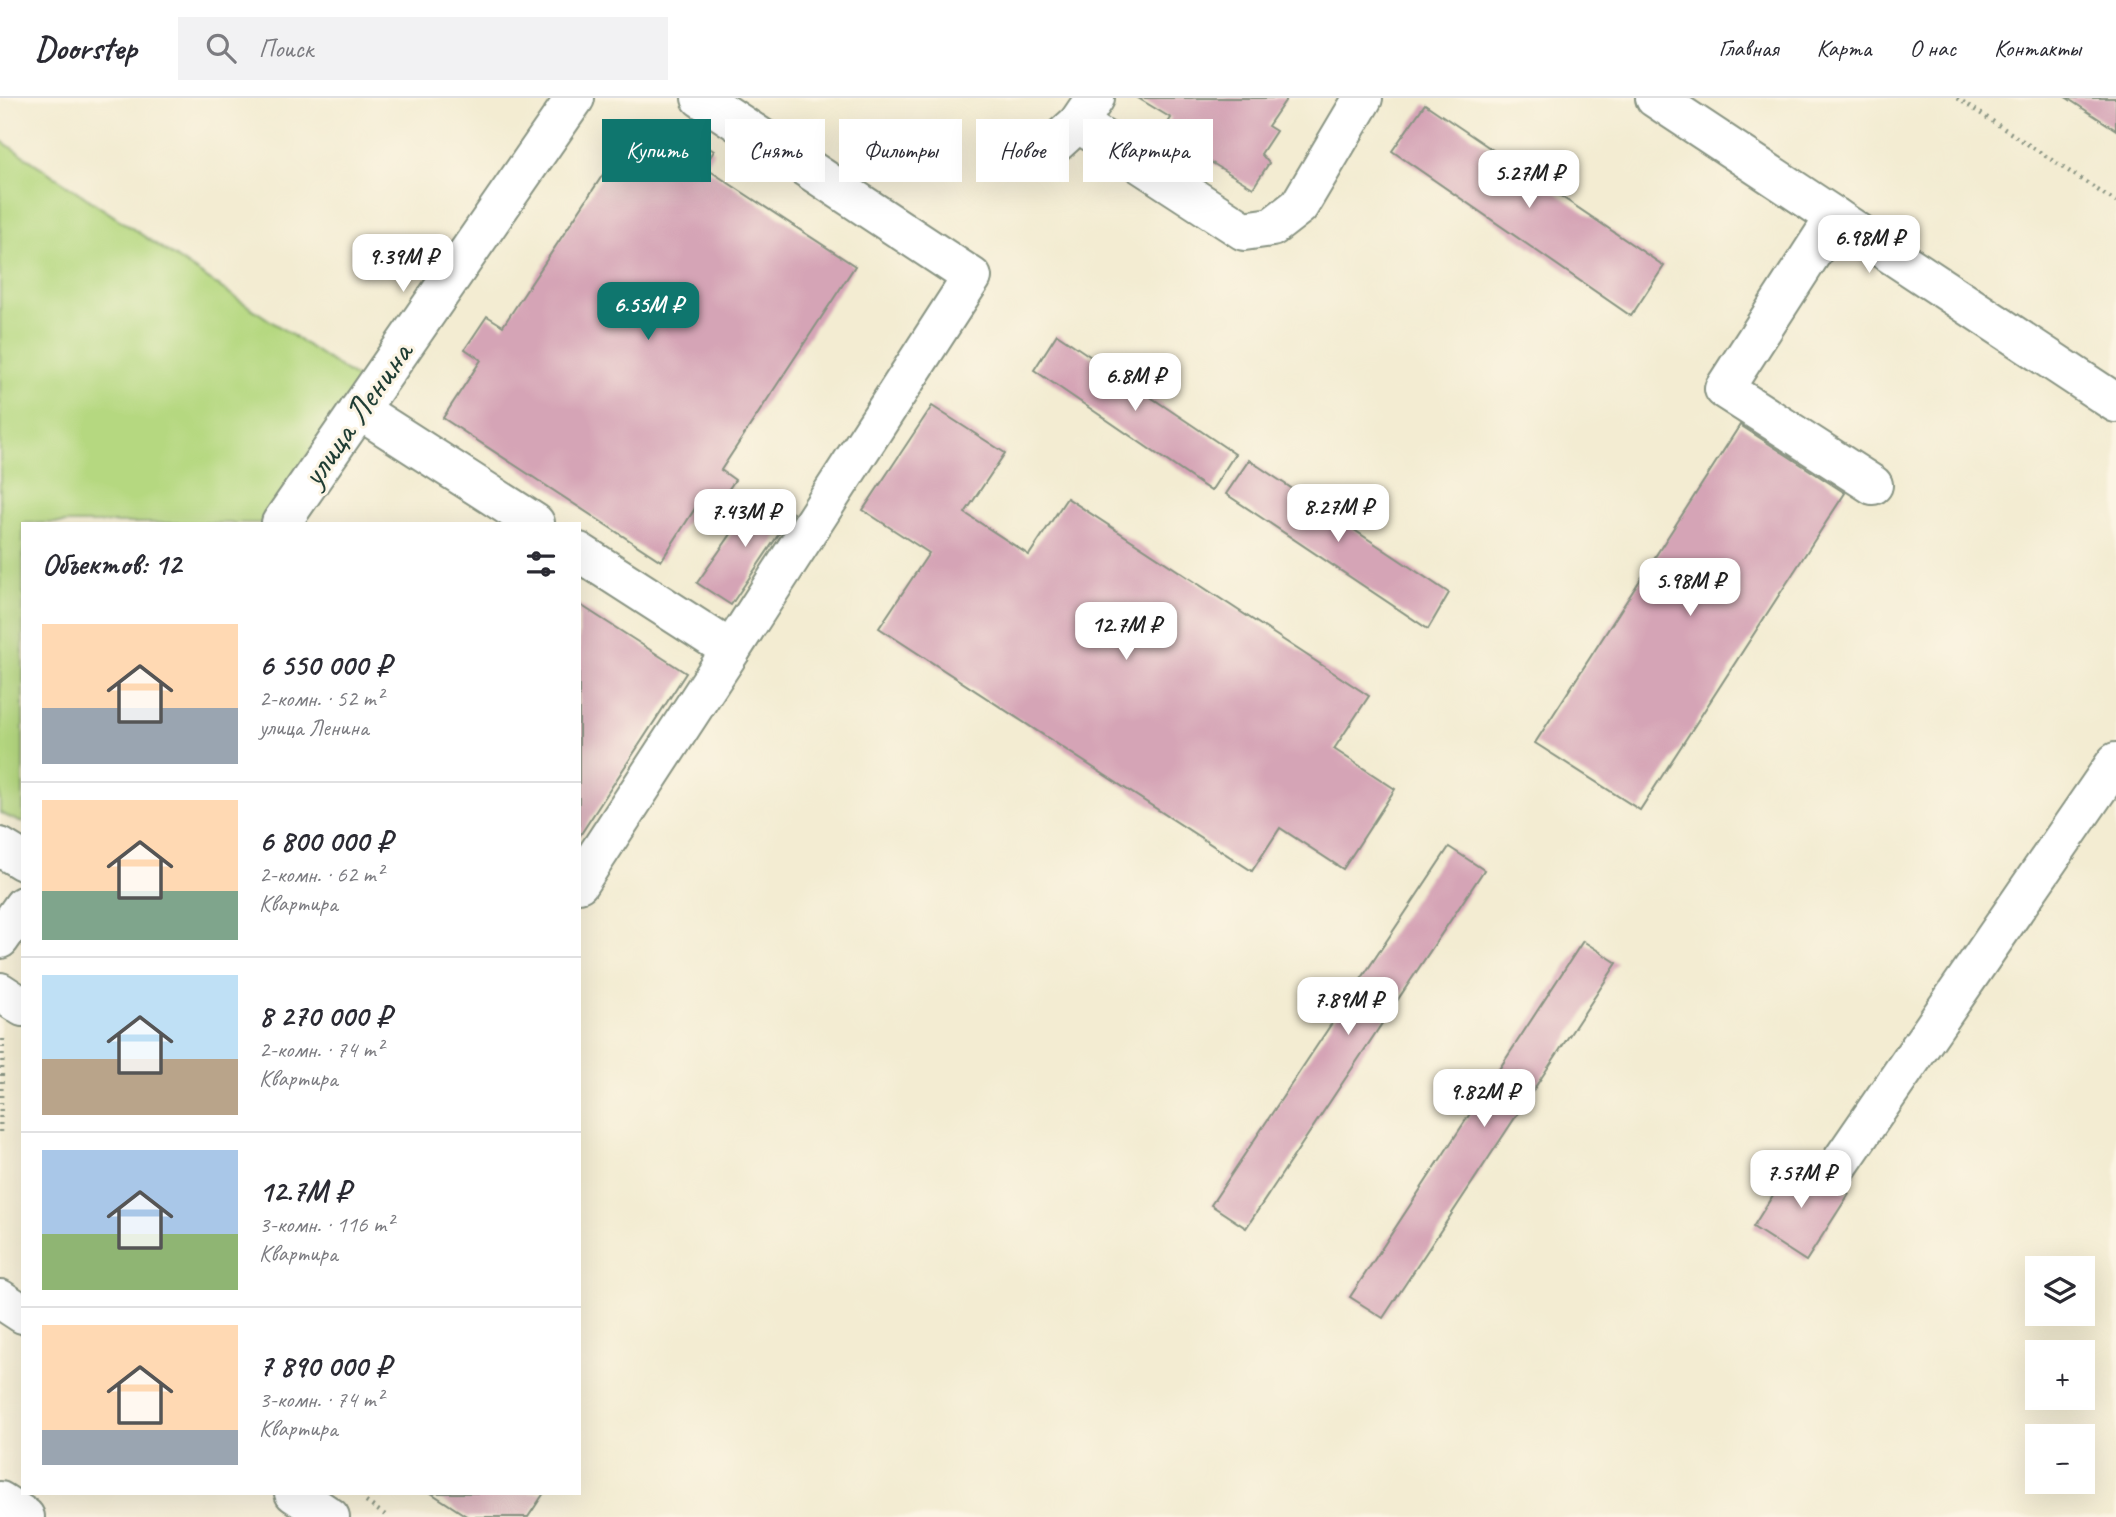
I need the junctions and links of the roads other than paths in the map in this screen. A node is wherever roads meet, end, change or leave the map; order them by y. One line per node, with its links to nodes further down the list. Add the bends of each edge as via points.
1 (575, 98): 9 (street, улица Ленина)
2 (701, 98): 15 (street, via 972,277)
3 (1363, 98): 5 (street, via 1299,206 1272,227 1244,231)
4 (1655, 98): 7 (street)
5 (1087, 110): 6 (street)
6 (1069, 128)
7 (1835, 217): 8 (street); 10 (street, via 1724,389)
8 (2116, 403)
9 (359, 410): 11 (street); 12 (street, улица Ленина)
10 (1873, 485)
11 (488, 511): 13 (street)
12 (282, 522)
13 (531, 522)
14 (581, 553): 15 (street)
15 (731, 650): 19 (street)
16 (2116, 762): 22 (street)
17 (0, 847): 18 (street)
18 (21, 860)
19 (581, 880)
20 (21, 909): 21 (street)
21 (0, 939)
22 (1834, 1172)
23 (0, 1299): 24 (street)
24 (21, 1313)
25 (297, 1495): 28 (street)
26 (0, 1501): 27 (street)
27 (25, 1517)
28 (330, 1517)

